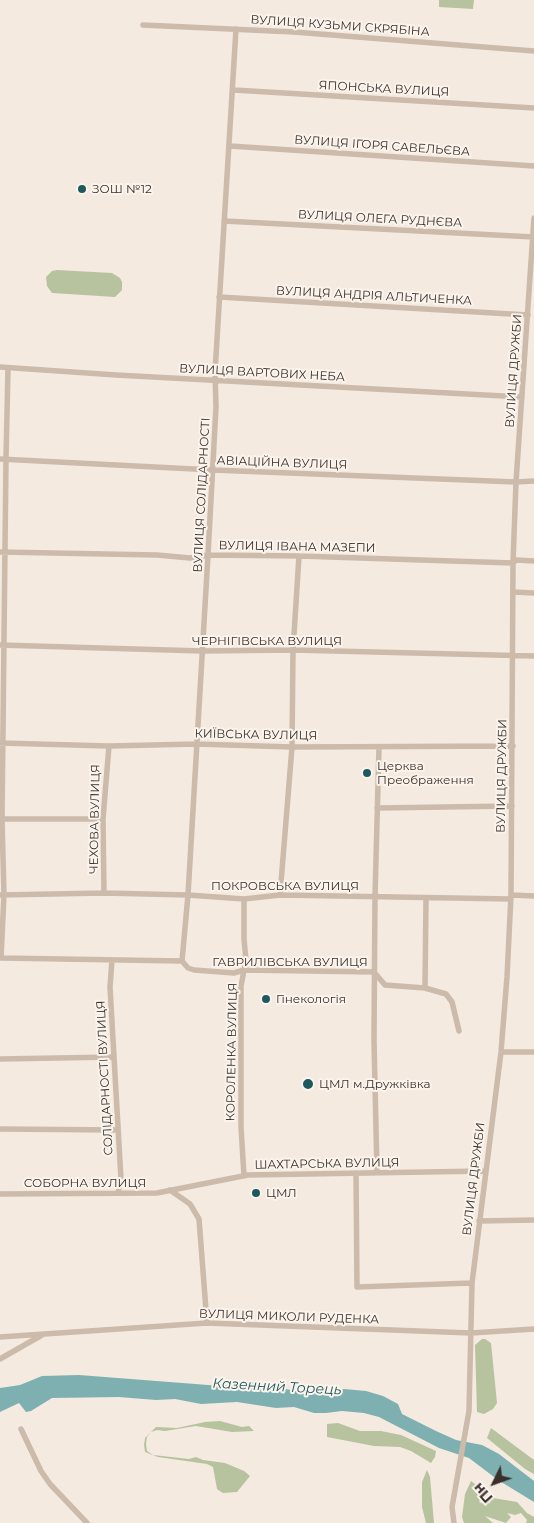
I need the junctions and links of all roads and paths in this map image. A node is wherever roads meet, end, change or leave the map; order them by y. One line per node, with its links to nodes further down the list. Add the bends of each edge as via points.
1 (143, 25): 3 (street, ВУЛИЦЯ КУЗЬМИ СКРЯБІНА, via 294,32)
2 (236, 29): 4 (street, ВУЛИЦЯ СОЛІДАРНОСТІ)
3 (534, 51)
4 (234, 90): 5 (street, ЯПОНСЬКА ВУЛИЦЯ); 6 (street, ВУЛИЦЯ СОЛІДАРНОСТІ)
5 (534, 108)
6 (230, 146): 7 (street, ВУЛИЦЯ ІГОРЯ САВЕЛЬЄВА); 9 (street, ВУЛИЦЯ СОЛІДАРНОСТІ)
7 (534, 166)
8 (534, 218): 10 (street, ВУЛИЦЯ ДРУЖБИ)
9 (224, 221): 10 (street, ВУЛИЦЯ ОЛЕГА РУДНЄВА); 11 (street, ВУЛИЦЯ СОЛІДАРНОСТІ)
10 (533, 238): 12 (street, ВУЛИЦЯ ДРУЖБИ)
11 (219, 297): 12 (street, ВУЛИЦЯ АНДРІЯ АЛЬТИЧЕНКА); 15 (street, ВУЛИЦЯ СОЛІДАРНОСТІ)
12 (528, 315): 16 (street, ВУЛИЦЯ ДРУЖБИ)
13 (0, 367): 14 (street, ВУЛИЦЯ ВАРТОВИХ НЕБА)
14 (8, 368): 15 (street, ВУЛИЦЯ ВАРТОВИХ НЕБА); 17 (street)
15 (215, 380): 16 (street, ВУЛИЦЯ ВАРТОВИХ НЕБА); 18 (street, ВУЛИЦЯ СОЛІДАРНОСТІ)
16 (522, 397): 20 (street, ВУЛИЦЯ ДРУЖБИ)
17 (3, 459): 18 (street, АВІАЦІЙНА ВУЛИЦЯ); 21 (street)
18 (213, 470): 20 (street, АВІАЦІЙНА ВУЛИЦЯ); 22 (street, ВУЛИЦЯ СОЛІДАРНОСТІ)
19 (534, 481): 20 (street, АВІАЦІЙНА ВУЛИЦЯ)
20 (516, 482): 25 (street, ВУЛИЦЯ ДРУЖБИ)
21 (3, 552): 22 (street, ВУЛИЦЯ ІВАНА МАЗЕПИ, via 190,558); 28 (street)
22 (208, 555): 23 (street, ВУЛИЦЯ ІВАНА МАЗЕПИ); 30 (street, ВУЛИЦЯ СОЛІДАРНОСТІ)
23 (299, 556): 25 (street, ВУЛИЦЯ ІВАНА МАЗЕПИ); 29 (street)
24 (534, 561): 25 (street, ВУЛИЦЯ ІВАНА МАЗЕПИ, via 516,560)
25 (513, 563): 26 (street, ВУЛИЦЯ ДРУЖБИ)
26 (513, 592): 27 (street); 31 (street, ВУЛИЦЯ ДРУЖБИ)
27 (534, 593)
28 (2, 645): 30 (street, ЧЕРНІГІВСЬКА ВУЛИЦЯ); 33 (street)
29 (293, 650): 30 (street, ЧЕРНІГІВСЬКА ВУЛИЦЯ); 31 (street, ЧЕРНІГІВСЬКА ВУЛИЦЯ); 36 (street)
30 (202, 651): 34 (street, ВУЛИЦЯ СОЛІДАРНОСТІ)
31 (513, 655): 32 (street, ЧЕРНІГІВСЬКА ВУЛИЦЯ); 37 (street, ВУЛИЦЯ ДРУЖБИ)
32 (534, 656)
33 (2, 743): 35 (street, КИЇВСЬКА ВУЛИЦЯ); 41 (street)
34 (196, 744): 35 (street, КИЇВСЬКА ВУЛИЦЯ); 36 (street, КИЇВСЬКА ВУЛИЦЯ); 45 (street, ВУЛИЦЯ СОЛІДАРНОСТІ)
35 (108, 746): 42 (street, ЧЕХОВА ВУЛИЦЯ)
36 (292, 746): 38 (street, КИЇВСЬКА ВУЛИЦЯ); 46 (street)
37 (512, 746): 38 (street, КИЇВСЬКА ВУЛИЦЯ); 39 (street, ВУЛИЦЯ ДРУЖБИ)
38 (379, 747): 40 (street)
39 (512, 806): 40 (street); 49 (street, ВУЛИЦЯ ДРУЖБИ)
40 (377, 808): 48 (street)
41 (1, 819): 42 (street); 44 (street)
42 (103, 819): 43 (street, ЧЕХОВА ВУЛИЦЯ)
43 (104, 893): 44 (street, ПОКРОВСЬКА ВУЛИЦЯ); 45 (street, ПОКРОВСЬКА ВУЛИЦЯ)
44 (2, 895): 52 (street)
45 (188, 895): 51 (street, ПОКРОВСЬКА ВУЛИЦЯ); 54 (street, ВУЛИЦЯ СОЛІДАРНОСТІ)
46 (280, 895): 48 (street, ПОКРОВСЬКА ВУЛИЦЯ); 51 (street, ПОКРОВСЬКА ВУЛИЦЯ)
47 (534, 896): 49 (street, ПОКРОВСЬКА ВУЛИЦЯ)
48 (375, 897): 50 (street, ПОКРОВСЬКА ВУЛИЦЯ); 56 (street)
49 (510, 897): 50 (street, ПОКРОВСЬКА ВУЛИЦЯ); 59 (street, ВУЛИЦЯ ДРУЖБИ)
50 (426, 898): 57 (street)
51 (244, 899): 55 (street, КОРОЛЕНКА ВУЛИЦЯ)
52 (0, 958): 53 (street, ГАВРИЛІВСЬКА ВУЛИЦЯ)
53 (112, 960): 54 (street, ГАВРИЛІВСЬКА ВУЛИЦЯ); 61 (street, СОЛІДАРНОСТІ ВУЛИЦЯ, via 110,987)
54 (182, 961): 55 (street, ГАВРИЛІВСЬКА ВУЛИЦЯ, via 194,970 234,973)
55 (244, 970): 56 (street, ГАВРИЛІВСЬКА ВУЛИЦЯ); 68 (street, КОРОЛЕНКА ВУЛИЦЯ, via 241,986)
56 (374, 972): 57 (street, ГАВРИЛІВСЬКА ВУЛИЦЯ, via 385,985); 67 (street)
57 (425, 988): 58 (street, ГАВРИЛІВСЬКА ВУЛИЦЯ, via 446,994 452,1002)
58 (459, 1031)
59 (501, 1052): 60 (street); 65 (street, ВУЛИЦЯ ДРУЖБИ)
60 (534, 1052)
61 (114, 1057): 62 (street); 64 (street, СОЛІДАРНОСТІ ВУЛИЦЯ)
62 (0, 1059)
63 (0, 1129): 64 (street)
64 (118, 1130): 70 (street, СОЛІДАРНОСТІ ВУЛИЦЯ, via 121,1178)
65 (485, 1171): 67 (street, ШАХТАРСЬКА ВУЛИЦЯ); 73 (street, ВУЛИЦЯ ДРУЖБИ)
66 (356, 1173): 67 (street, ШАХТАРСЬКА ВУЛИЦЯ); 68 (street, ШАХТАРСЬКА ВУЛИЦЯ); 74 (street, via 357,1287)
67 (377, 1173)
68 (244, 1176): 69 (street, ШАХТАРСЬКА ВУЛИЦЯ)
69 (170, 1190): 70 (street, СОБОРНА ВУЛИЦЯ); 75 (street, via 190,1204 199,1219)
70 (118, 1193): 71 (street, СОБОРНА ВУЛИЦЯ)
71 (0, 1194)
72 (534, 1220): 73 (street)
73 (479, 1221): 74 (street, ВУЛИЦЯ ДРУЖБИ)
74 (472, 1283): 77 (street, ВУЛИЦЯ ДРУЖБИ)
75 (207, 1323): 77 (street, ВУЛИЦЯ МИКОЛИ РУДЕНКА); 78 (street, ВУЛИЦЯ МИКОЛИ РУДЕНКА)
76 (534, 1329): 77 (street, ВУЛИЦЯ МИКОЛИ РУДЕНКА)
77 (471, 1333): 83 (street, ВУЛИЦЯ ДРУЖБИ, via 469,1412 452,1508)
78 (44, 1334): 79 (street, ВУЛИЦЯ МИКОЛИ РУДЕНКА); 80 (street, ВУЛИЦЯ МИКОЛИ РУДЕНКА)
79 (0, 1338)
80 (0, 1359)
81 (22, 1429): 82 (street, via 41,1471)
82 (87, 1523)
83 (454, 1523)

